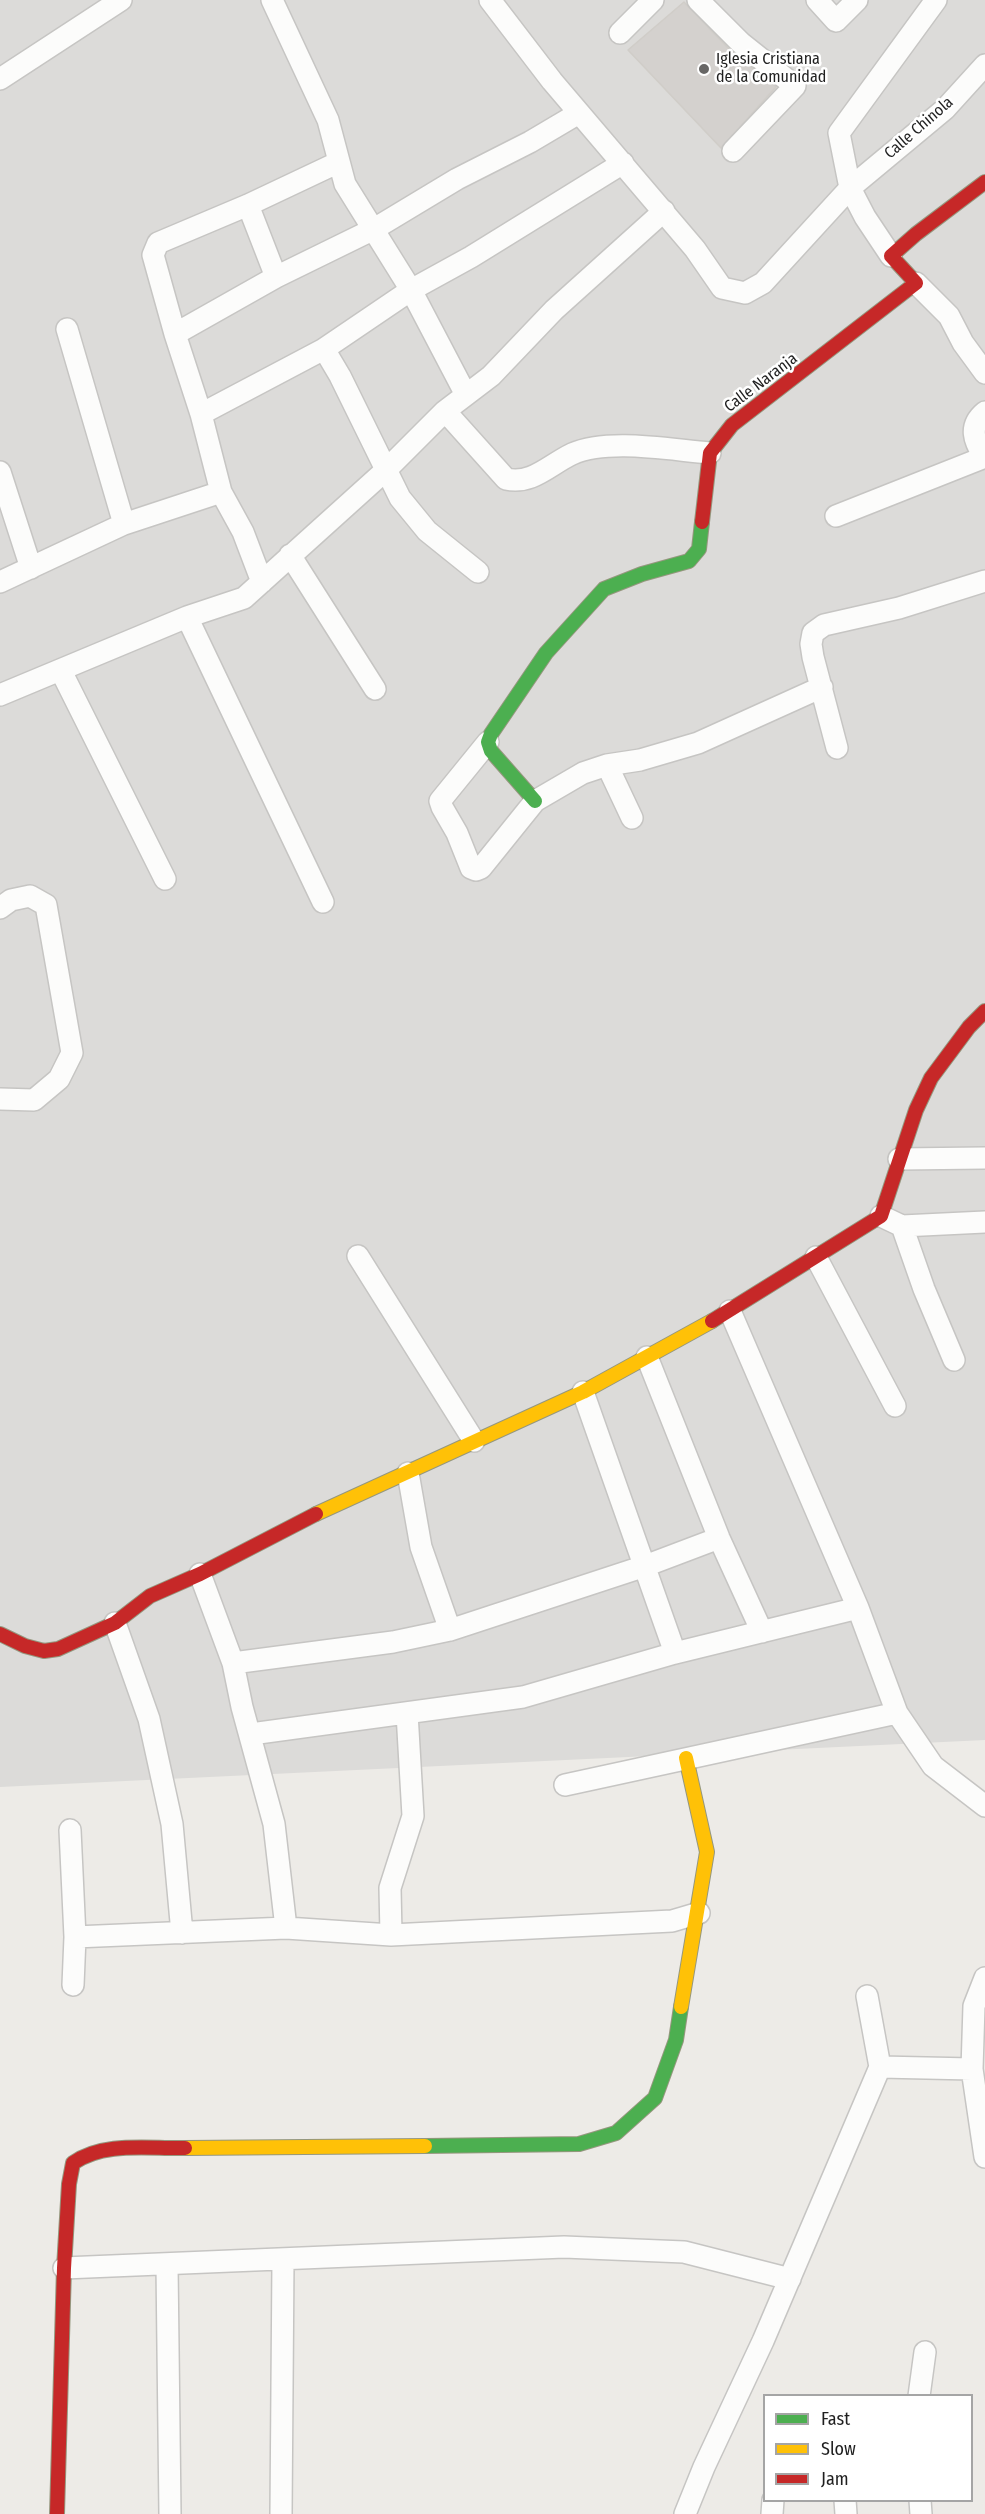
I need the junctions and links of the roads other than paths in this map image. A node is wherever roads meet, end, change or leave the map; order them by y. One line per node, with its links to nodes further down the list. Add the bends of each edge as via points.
1 (121, 0): 11 (street)
2 (272, 0): 14 (street, via 328,120)
3 (490, 0): 12 (street, Calle Chinola)
4 (653, 0): 9 (street)
5 (698, 0): 13 (street, via 741,43 795,86)
6 (817, 0): 7 (street, via 836,21)
7 (857, 0)
8 (936, 0): 17 (street, via 839,133)
9 (620, 33)
10 (985, 65): 17 (street, Calle Chinola, via 945,109)
11 (0, 79)
12 (579, 113): 15 (street, Calle Chinola); 20 (street)
13 (733, 151)
14 (339, 162): 18 (street); 20 (street, via 345,184)
15 (623, 163): 19 (street, Calle Chinola); 24 (street)
16 (985, 182): 21 (street)
17 (850, 188): 19 (street, Calle Chinola, via 763,283 745,293 722,288); 21 (street)
18 (248, 205): 22 (street); 26 (street, via 158,243 153,255)
19 (664, 211): 29 (street, via 554,310 491,376)
20 (374, 229): 22 (street); 24 (street)
21 (891, 256): 23 (street)
22 (276, 277): 26 (street)
23 (916, 283): 28 (street, via 949,316); 33 (street, Calle Naranja, via 732,425)
24 (411, 290): 27 (street); 29 (street)
25 (67, 329): 39 (street)
26 (175, 334): 32 (street)
27 (324, 349): 32 (street); 35 (street)
28 (985, 373)
29 (466, 395): 30 (street)
30 (445, 411): 33 (street, via 506,479 517,481 529,479 574,453 610,446); 35 (street)
31 (985, 412): 34 (street, via 973,431)
32 (201, 414): 37 (street)
33 (710, 453): 51 (street, via 699,549 690,561 604,589 546,653)
34 (984, 457): 38 (street)
35 (386, 470): 40 (street); 42 (street, via 400,498 427,531)
36 (0, 472): 41 (street)
37 (221, 492): 39 (street); 44 (street, via 243,532)
38 (836, 516)
39 (124, 524): 41 (street)
40 (290, 555): 44 (street); 49 (street)
41 (31, 568): 43 (street)
42 (478, 572)
43 (0, 582)
44 (262, 582): 46 (street, via 244,598)
45 (985, 582): 48 (street, via 824,625 813,633 811,644)
46 (187, 617): 47 (street); 57 (street)
47 (61, 671): 50 (street); 56 (street)
48 (822, 687): 52 (street); 53 (street, via 698,743)
49 (375, 689)
50 (0, 695)
51 (488, 742): 54 (street, via 491,751); 54 (street, via 440,801 471,868 481,868)
52 (837, 748)
53 (607, 765): 54 (street, via 583,773); 55 (street)
54 (535, 801)
55 (632, 818)
56 (165, 879)
57 (323, 902)
58 (0, 908): 60 (street, via 11,900 30,896 46,905 72,1053 59,1079 34,1100)
59 (985, 1011): 62 (street, via 931,1078)
60 (0, 1099)
61 (985, 1158): 62 (street)
62 (899, 1159): 63 (street)
63 (881, 1216): 65 (street); 67 (street)
64 (985, 1222): 65 (street)
65 (902, 1226): 70 (street)
66 (358, 1256): 73 (street)
67 (816, 1257): 68 (street); 72 (street)
68 (730, 1311): 69 (street); 78 (street)
69 (647, 1357): 71 (street); 75 (street)
70 (954, 1360)
71 (583, 1392): 73 (street); 76 (street)
72 (895, 1406)
73 (474, 1441): 74 (street)
74 (408, 1473): 77 (street, via 289,1526); 80 (street, via 421,1547)
75 (719, 1538): 76 (street); 81 (street)
76 (645, 1566): 80 (street); 83 (street)
77 (200, 1574): 79 (street, via 150,1596); 84 (street)
78 (858, 1608): 81 (street); 86 (street)
79 (115, 1623): 82 (street, via 45,1651); 94 (street, via 149,1719 172,1824)
80 (450, 1630): 84 (street, via 393,1642)
81 (762, 1632): 83 (street)
82 (0, 1634)
83 (675, 1653): 85 (street, via 523,1697)
84 (233, 1663): 87 (street)
85 (407, 1713): 87 (street); 95 (street, via 413,1816 390,1888)
86 (897, 1713): 88 (street); 90 (street, via 933,1766)
87 (251, 1734): 93 (street, via 274,1824)
88 (686, 1758): 89 (street); 92 (street, via 707,1852)
89 (565, 1785)
90 (985, 1806)
91 (70, 1830): 96 (street)
92 (699, 1913): 95 (street, via 672,1921); 105 (street, via 676,2040 655,2098 616,2133 579,2144 105,2149 73,2163)
93 (285, 1928): 94 (street); 95 (street)
94 (182, 1933): 96 (street)
95 (391, 1935)
96 (75, 1937): 98 (street)
97 (985, 1978): 101 (street, via 974,2006)
98 (73, 1985)
99 (867, 1996): 100 (street)
100 (880, 2067): 101 (street); 106 (street)
101 (972, 2069): 102 (street)
102 (985, 2157)
103 (283, 2260): 104 (street); 106 (street, via 564,2247 684,2252); 111 (street)
104 (168, 2265): 105 (street); 110 (street)
105 (64, 2268): 109 (street)
106 (790, 2279): 112 (street)
107 (925, 2352): 108 (street)
108 (919, 2394)
109 (57, 2514)
110 (170, 2514)
111 (281, 2514)
112 (686, 2514)

